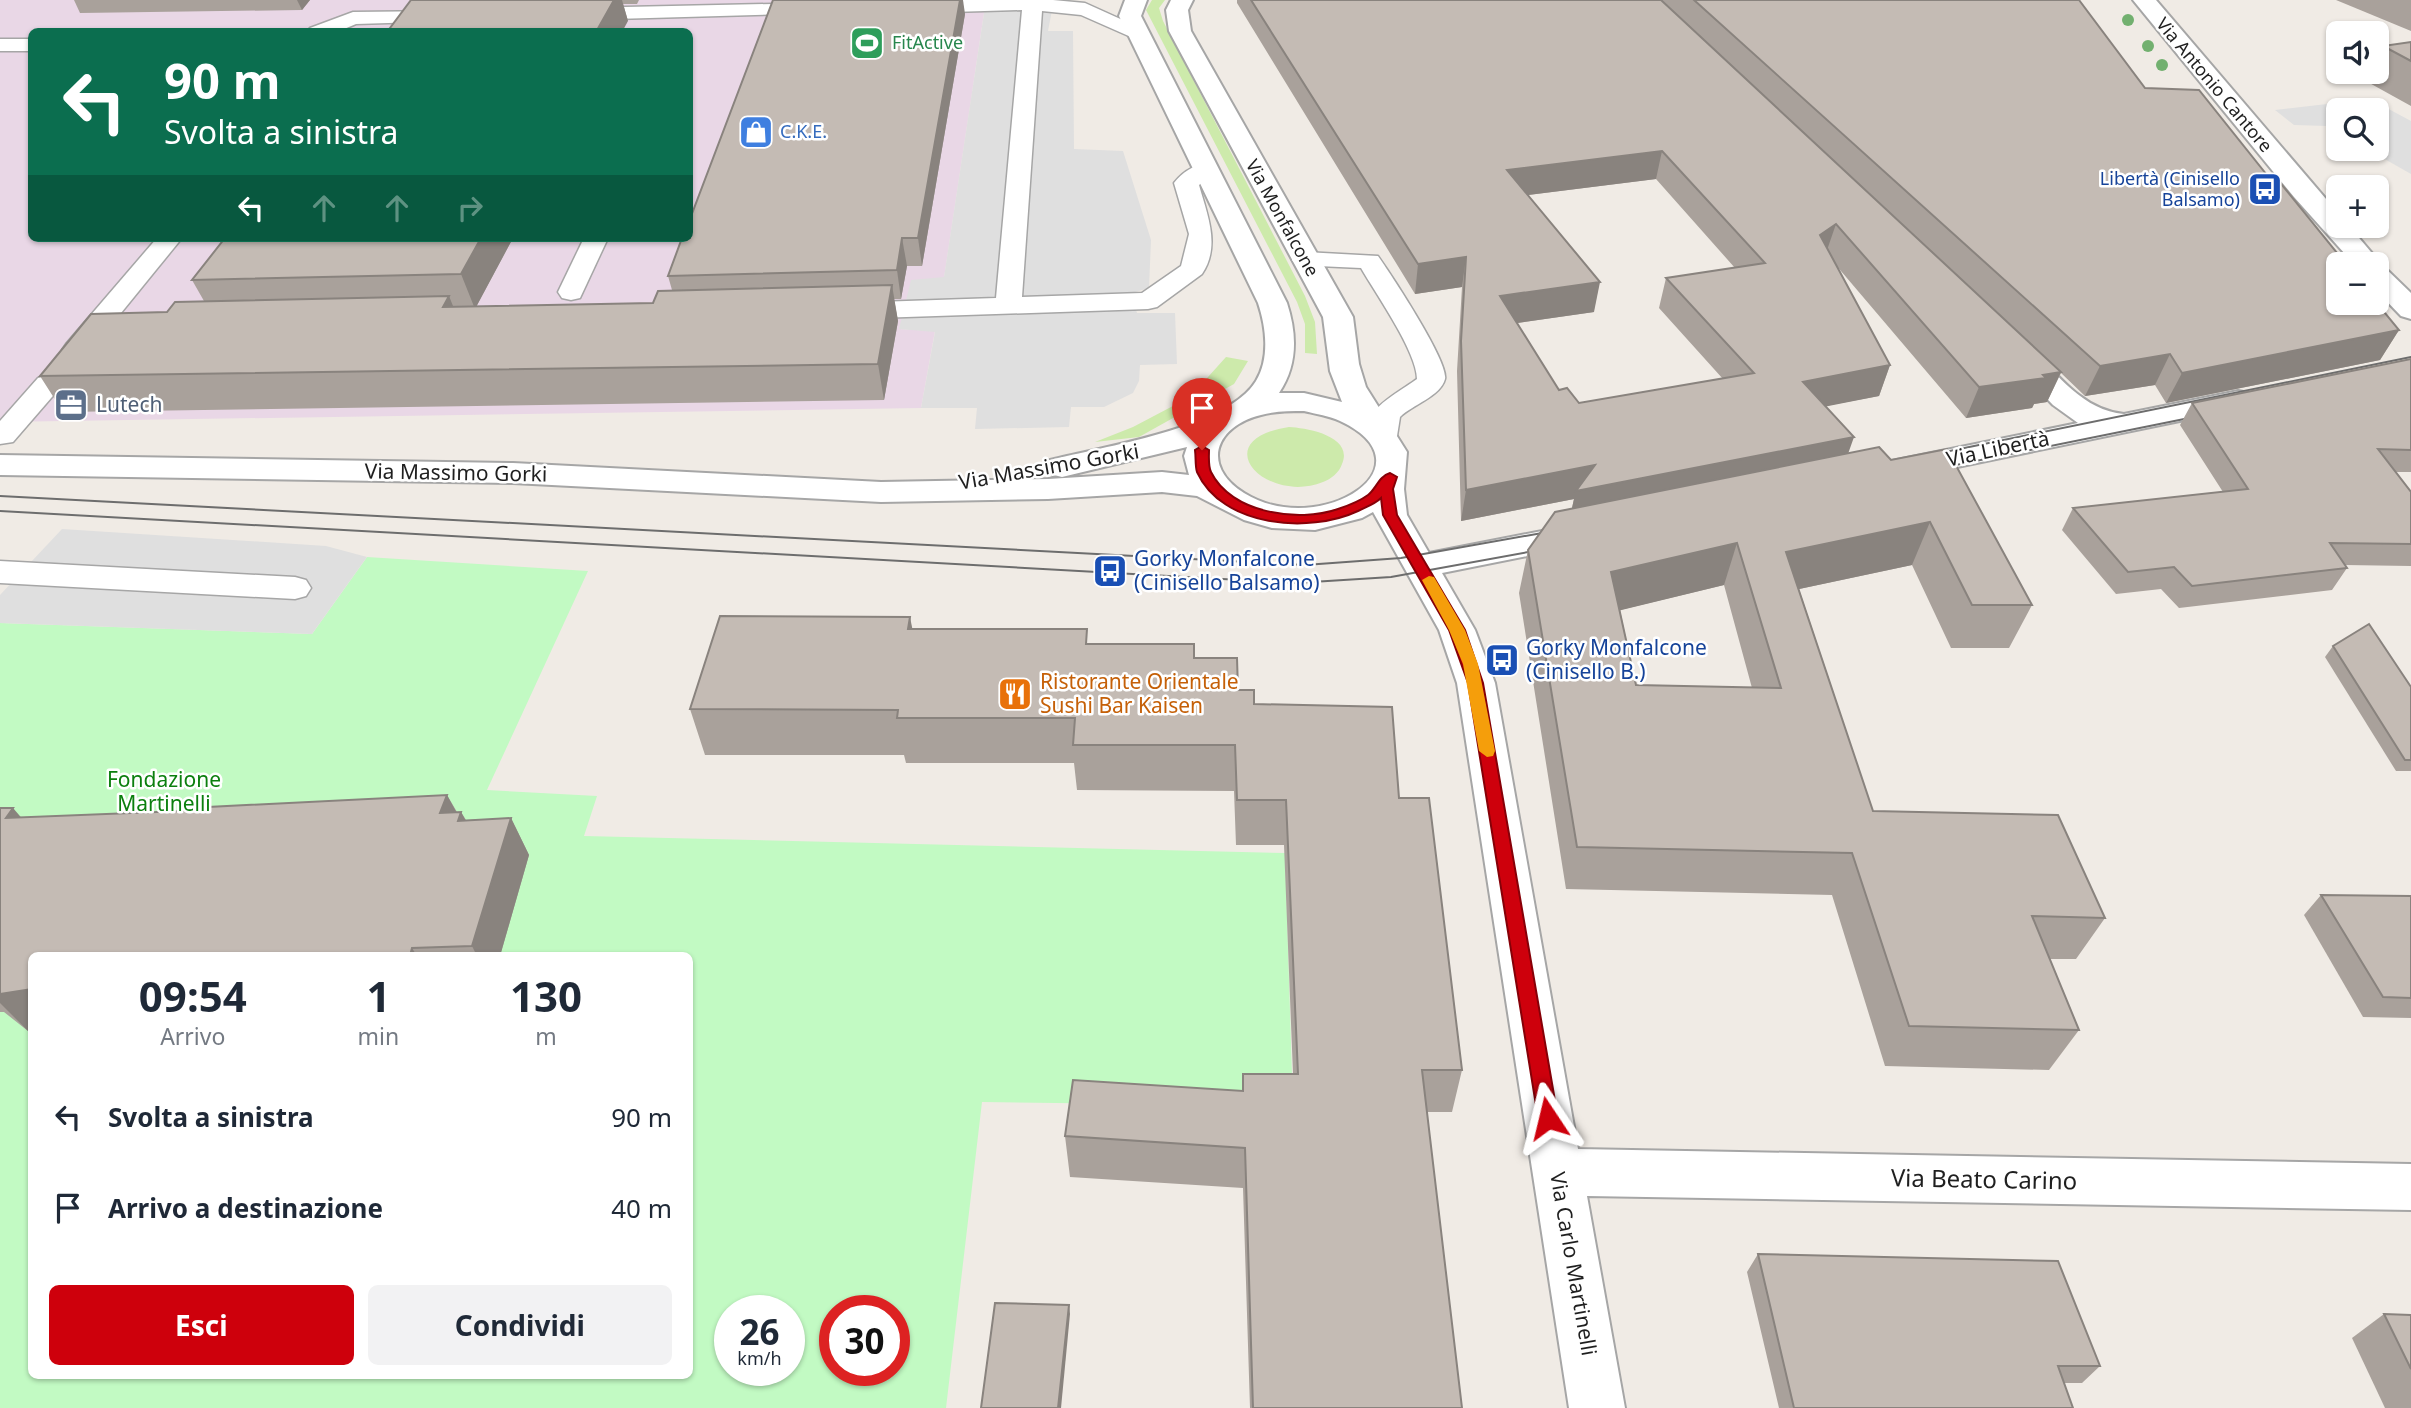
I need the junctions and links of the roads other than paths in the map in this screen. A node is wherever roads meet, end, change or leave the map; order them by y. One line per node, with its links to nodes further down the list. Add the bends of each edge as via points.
1 (369, 0): 11 (lane)
2 (1136, 0): 14 (street, via 1130,16)
3 (1182, 0): 21 (street, Via Monfalcone, via 1177,10 1180,31)
4 (2144, 0): 20 (street, Via Antonio Cantore)
5 (1038, 1): 6 (lane); 14 (lane, via 1085,9); 24 (lane)
6 (903, 7)
7 (836, 8): 8 (lane)
8 (701, 11): 9 (lane); 13 (lane)
9 (561, 14)
10 (463, 16): 11 (lane, via 393,18)
11 (360, 25): 12 (lane)
12 (342, 28)
13 (693, 29)
14 (1140, 35): 17 (street)
15 (0, 45): 16 (lane)
16 (28, 45)
17 (1206, 170): 24 (lane, via 1186,183 1201,234 1193,269 1148,301); 33 (street, via 1269,298 1279,329 1270,388)
18 (167, 242): 28 (lane)
19 (594, 242): 23 (lane)
20 (2358, 252)
21 (1305, 260): 35 (street, Via Monfalcone, via 1338,317 1352,393); 35 (lane, via 1369,261 1426,358 1430,380 1387,414 1381,423)
22 (2389, 286): 25 (street)
23 (571, 292)
24 (1008, 306): 26 (lane)
25 (2411, 310)
26 (819, 312)
27 (121, 329): 28 (lane)
28 (93, 330): 30 (lane)
29 (2003, 337): 34 (street, via 2082,412 2100,421)
30 (76, 350)
31 (48, 384): 36 (lane)
32 (2271, 394): 34 (street, Via Libertà)
33 (1229, 417): 35 (street, via 1272,403 1316,403 1358,416); 39 (street, Via Massimo Gorki, via 1188,437 1139,452); 40 (street, via 1208,436 1201,457 1206,477)
34 (2127, 423): 38 (street, Via Libertà)
35 (1382, 436): 37 (street, via 1393,457)
36 (1, 451): 39 (street, Via Massimo Gorki)
37 (1390, 477): 40 (street, via 1368,502 1320,518 1272,517); 42 (street, Via Carlo Martinelli, via 1390,515)
38 (1864, 477)
39 (911, 491): 40 (street, Via Massimo Gorki, via 1162,482 1192,484)
40 (1221, 495)
41 (1613, 528): 42 (street)
42 (1420, 566): 45 (street, Via Carlo Martinelli, via 1457,630 1476,683)
43 (0, 572): 44 (lane)
44 (295, 588)
45 (1557, 1172): 46 (street, Via Beato Carino); 47 (street, Via Carlo Martinelli)
46 (2411, 1187)
47 (1597, 1408)

